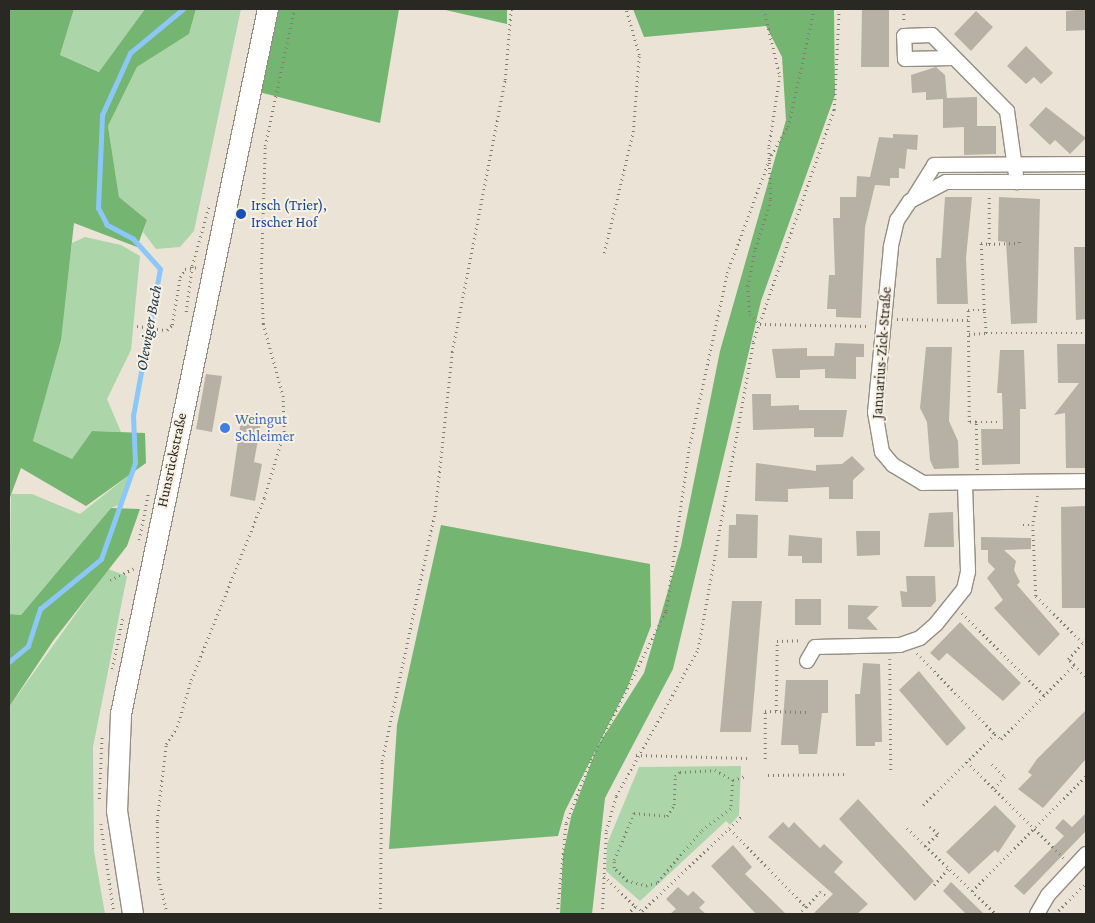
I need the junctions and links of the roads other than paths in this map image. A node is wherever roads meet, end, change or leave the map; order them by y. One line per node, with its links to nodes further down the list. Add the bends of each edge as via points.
1 (268, 9): 12 (main road, Hunsrückstraße, via 121,714 116,782 123,872)
2 (952, 58): 4 (street, via 1006,111)
3 (1086, 164): 4 (street, Januarius-Zick-Straße)
4 (1014, 165): 5 (street); 7 (street, Januarius-Zick-Straße, via 934,165)
5 (1017, 182): 6 (street); 7 (street, via 946,182)
6 (1086, 182)
7 (915, 196): 9 (street, Januarius-Zick-Straße, via 893,232 875,412 882,452 894,465 922,483)
8 (1086, 482): 9 (street, Januarius-Zick-Straße)
9 (971, 485): 10 (street, via 968,571 964,589 928,632 907,643 890,646 815,647)
10 (807, 661)
11 (1085, 857): 13 (street, via 1048,895)
12 (133, 914)
13 (1037, 914)

